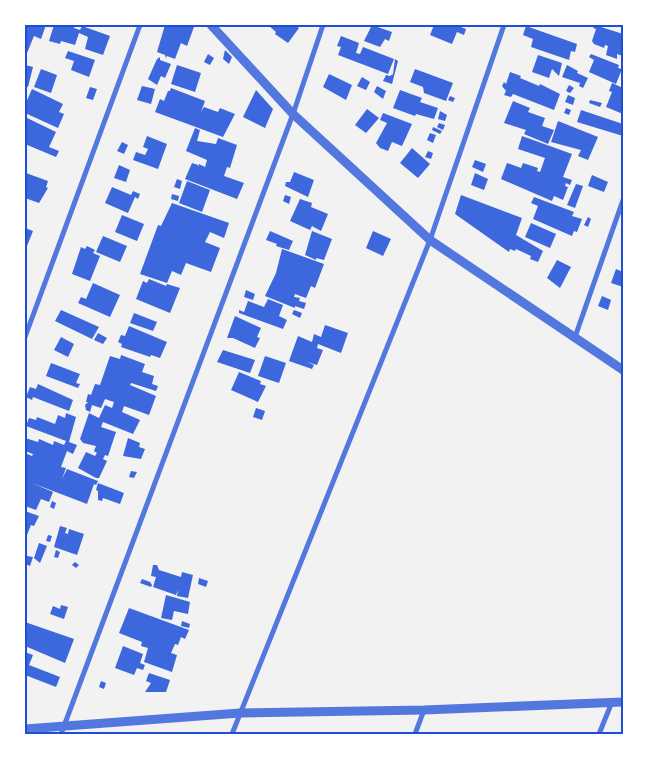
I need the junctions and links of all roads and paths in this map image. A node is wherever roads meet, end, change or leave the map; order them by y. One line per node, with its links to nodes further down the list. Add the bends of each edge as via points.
1 (140, 25): 8 (street)
2 (211, 25): 5 (street)
3 (323, 25): 5 (street)
4 (504, 25): 7 (street)
5 (293, 114): 7 (street); 16 (street)
6 (623, 200): 9 (street)
7 (430, 240): 9 (street); 14 (street)
8 (25, 337)
9 (575, 337): 10 (street)
10 (623, 370)
11 (612, 702): 12 (street); 13 (street); 19 (street)
12 (623, 702)
13 (424, 710): 14 (street); 18 (street)
14 (240, 713): 16 (street); 17 (street)
15 (25, 729): 16 (street)
16 (62, 730)
17 (232, 734)
18 (415, 734)
19 (599, 734)

